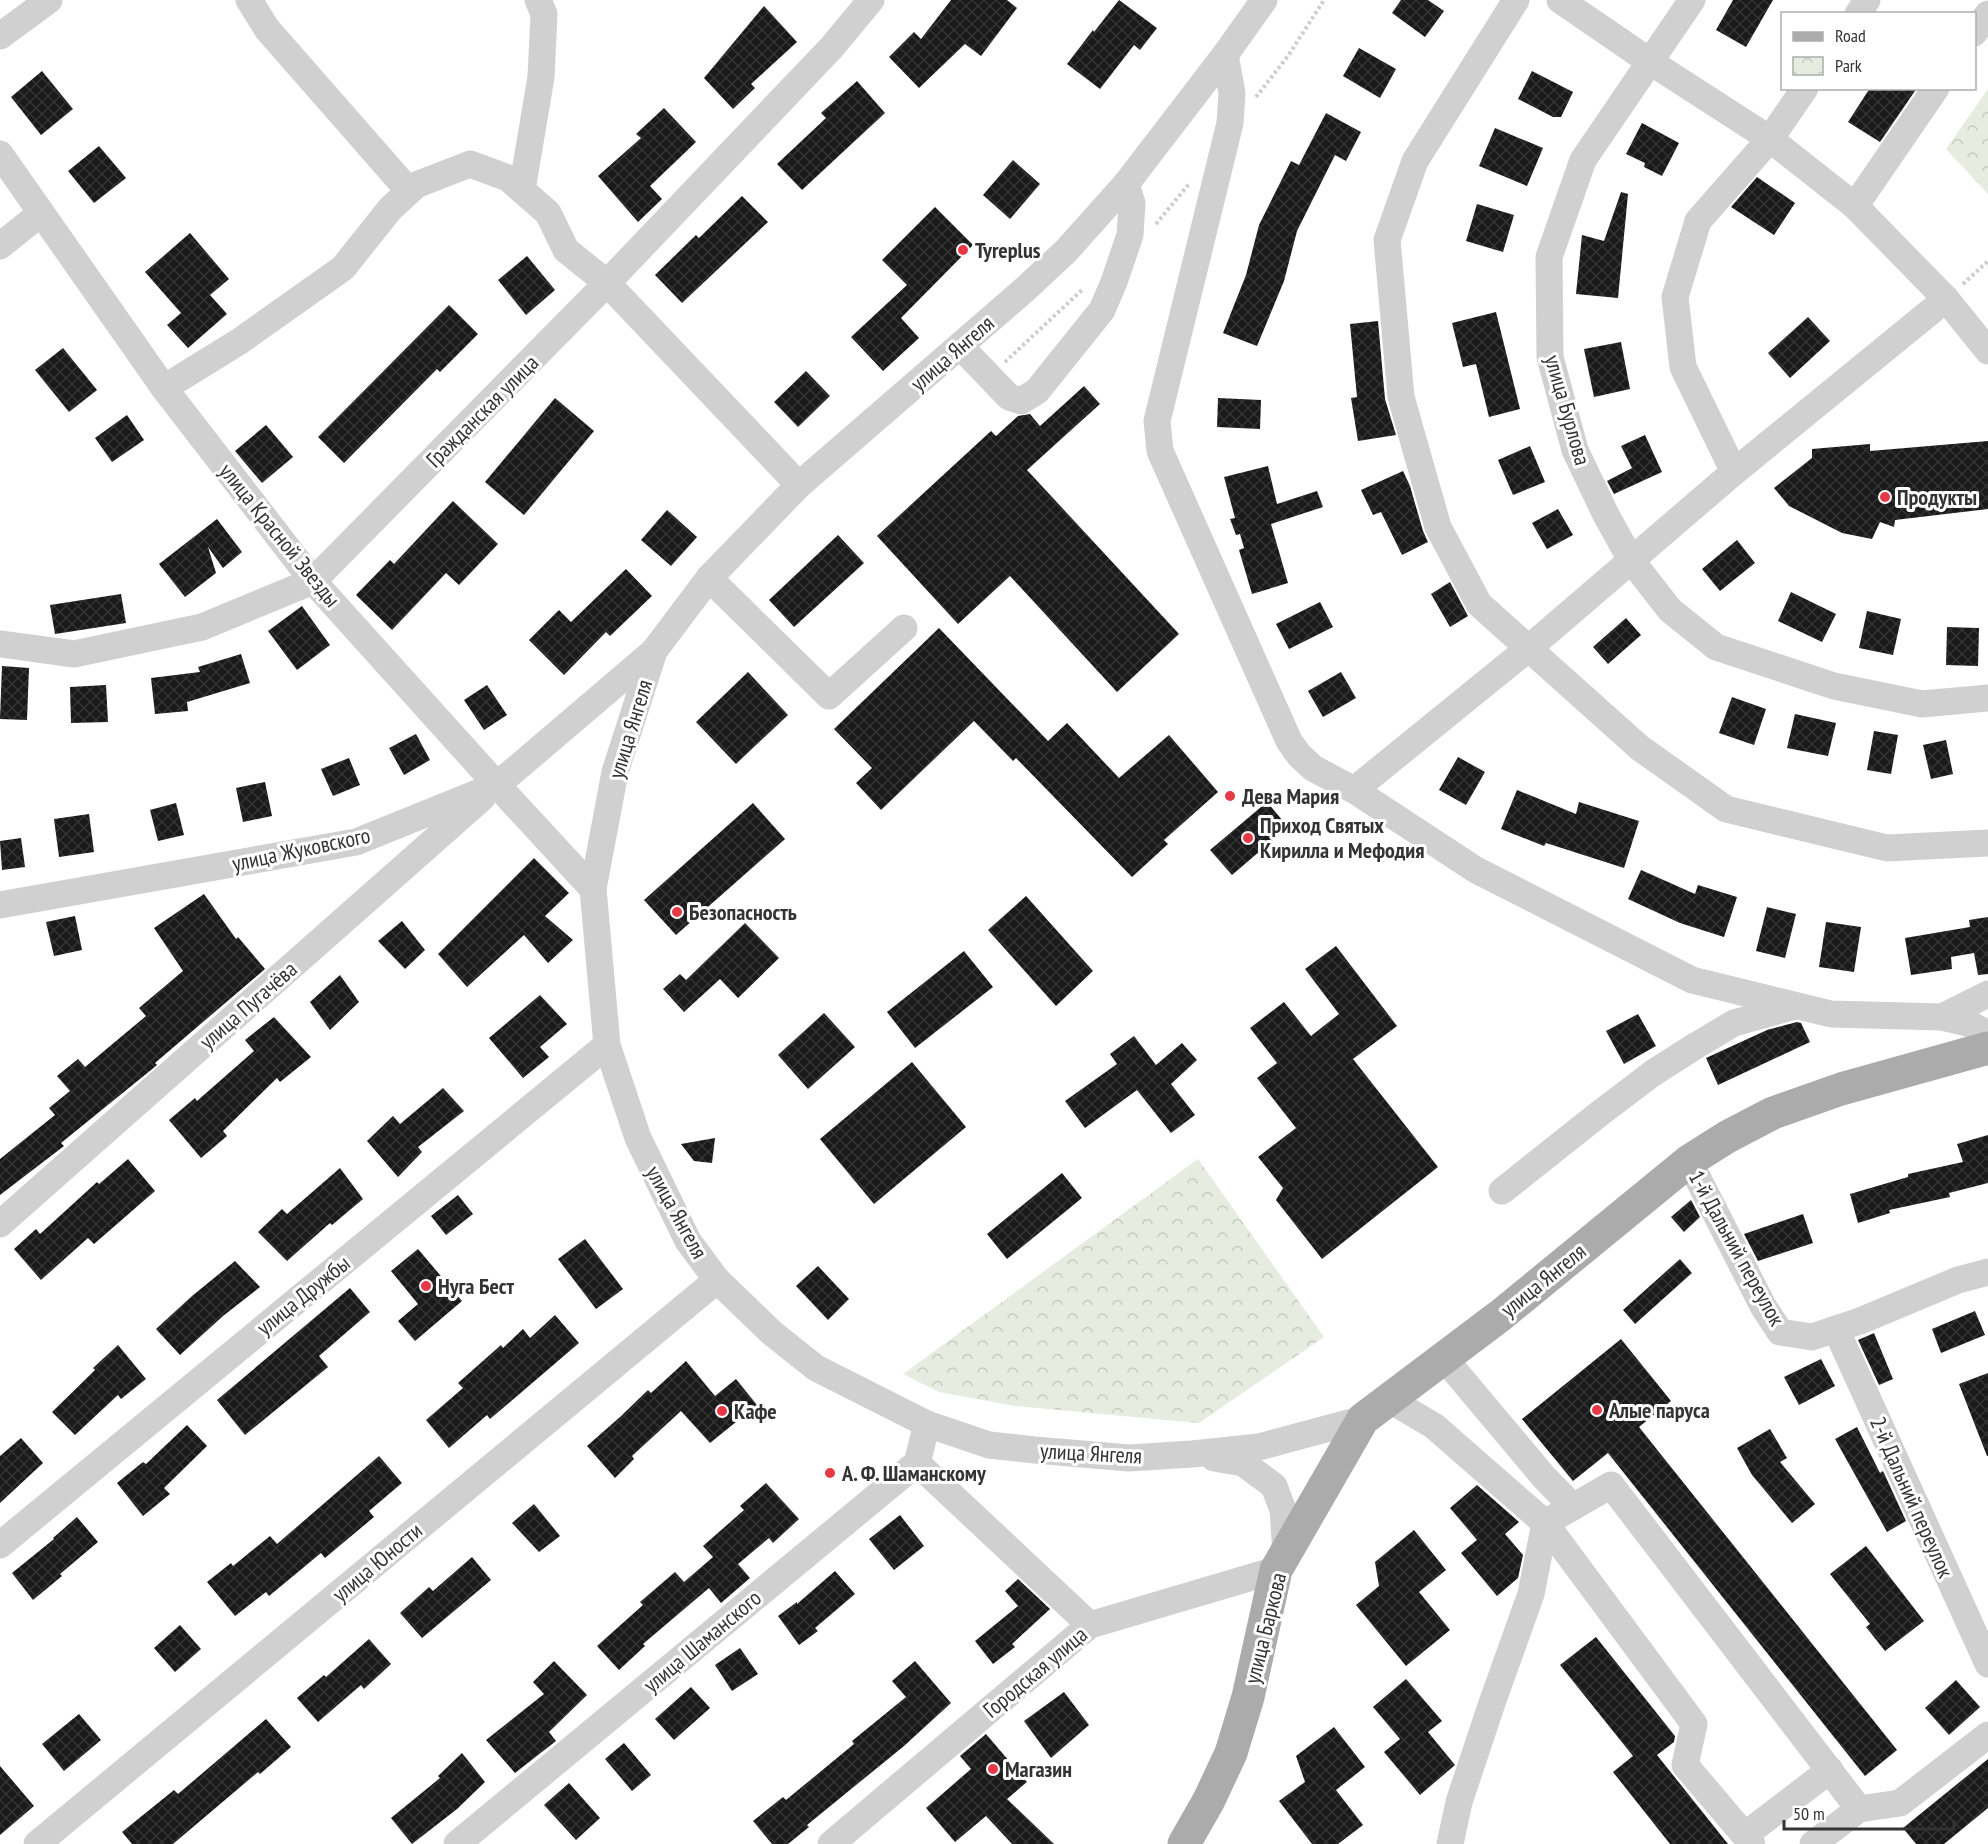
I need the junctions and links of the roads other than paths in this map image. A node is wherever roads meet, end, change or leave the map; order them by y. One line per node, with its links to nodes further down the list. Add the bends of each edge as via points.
1 (49, 0): 11 (street)
2 (249, 0): 20 (street, via 267,29)
3 (538, 0): 19 (street, via 544,14 541,77)
4 (871, 0): 24 (street, Гражданская улица, via 832,47)
5 (1264, 0): 12 (street, улица Янгеля)
6 (1515, 0): 36 (street, via 1415,161 1387,240 1401,397 1438,527 1479,604)
7 (1560, 0): 13 (street)
8 (1692, 0): 13 (street, улица Бурлова)
9 (1988, 14): 10 (street)
10 (1976, 30)
11 (0, 36)
12 (1225, 55): 18 (street, улица Янгеля); 40 (street, via 1232,93 1230,123 1157,421 1160,451 1289,741 1313,768)
13 (1649, 61): 16 (street); 31 (street, улица Бурлова, via 1583,160 1549,257 1550,357 1572,440)
14 (1804, 90): 16 (street)
15 (1935, 90): 21 (street)
16 (1770, 139): 21 (street); 29 (street, via 1698,221 1675,297 1683,367)
17 (0, 154): 22 (street, улица Красной Звезды)
18 (1126, 184): 26 (street, улица Янгеля, via 1066,251); 26 (street, via 1132,203 1130,235 1102,310 1037,391 1021,401 1009,397)
19 (522, 190): 20 (street, via 508,178 470,164); 24 (street, via 548,213 566,249)
20 (409, 191): 28 (street, via 343,268 240,341)
21 (1855, 206): 25 (street)
22 (41, 213): 23 (street); 28 (street, улица Красной Звезды)
23 (0, 246)
24 (607, 283): 30 (street); 33 (street, Гражданская улица)
25 (1947, 299): 27 (street); 29 (street)
26 (960, 346): 30 (street, улица Янгеля)
27 (1988, 351)
28 (164, 388): 33 (street, улица Красной Звезды)
29 (1734, 472): 31 (street)
30 (799, 485): 32 (street, улица Янгеля)
31 (1631, 560): 36 (street); 38 (street, улица Бурлова, via 1670,610 1716,647 1834,686 1922,704)
32 (709, 578): 34 (street, via 829,696); 37 (street, улица Янгеля)
33 (313, 580): 35 (street, Гражданская улица, via 202,627 74,654); 39 (street, улица Красной Звезды)
34 (904, 628)
35 (0, 644)
36 (1529, 648): 40 (street); 41 (street, via 1640,748 1726,809 1887,848)
37 (654, 651): 39 (street, улица Жуковского); 42 (street, улица Янгеля, via 615,772)
38 (1988, 698)
39 (497, 785): 42 (street, улица Красной Звезды); 43 (street, улица Жуковского, via 356,842); 52 (street, улица Пугачёва)
40 (1354, 790): 45 (street, via 1476,870 1692,981)
41 (1988, 843)
42 (593, 889): 48 (street, улица Янгеля)
43 (0, 905)
44 (1988, 994): 46 (street)
45 (1797, 1006): 46 (street, via 1832,1014); 51 (street, via 1734,1023 1697,1045 1653,1073)
46 (1942, 1017): 47 (street, via 1968,1023)
47 (1988, 1034)
48 (607, 1045): 54 (street, улица Янгеля, via 638,1138 688,1241); 64 (street, улица Дружбы)
49 (1988, 1048): 50 (main road, улица Янгеля, via 1841,1089 1773,1113)
50 (1689, 1161): 55 (street, 1-й Дальний переулок, via 1780,1332 1812,1337); 56 (main road, улица Янгеля)
51 (1502, 1191)
52 (0, 1224)
53 (1988, 1272): 55 (street, 1-й Дальний переулок, via 1958,1280)
54 (717, 1280): 59 (street, улица Янгеля, via 772,1334 816,1368); 72 (street, улица Юности)
55 (1836, 1329): 67 (street, 2-й Дальний переулок)
56 (1444, 1358): 57 (main road, улица Янгеля); 62 (street)
57 (1390, 1400): 58 (main road, улица Янгеля); 63 (street, via 1434,1426)
58 (1363, 1419): 60 (street, улица Янгеля, via 1259,1447); 65 (main road, улица Баркова)
59 (927, 1424): 60 (street, улица Янгеля, via 989,1445 1130,1458); 61 (street)
60 (1192, 1454): 65 (street, via 1243,1463 1274,1486 1283,1510)
61 (917, 1463): 66 (street); 73 (street, улица Шаманского)
62 (1573, 1507): 63 (street); 69 (street, via 1611,1485)
63 (1545, 1523): 71 (street, via 1694,1725 1685,1765); 76 (street, via 1531,1594 1459,1802)
64 (0, 1545)
65 (1281, 1562): 66 (street, Городская улица); 75 (main road, улица Баркова, via 1231,1753)
66 (1090, 1625): 74 (street, Городская улица)
67 (1988, 1664)
68 (1988, 1735): 70 (street, via 1900,1803)
69 (1830, 1770): 70 (street); 71 (street)
70 (1859, 1809): 77 (street)
71 (1748, 1839)
72 (37, 1844)
73 (457, 1844)
74 (831, 1844)
75 (1184, 1844)
76 (1450, 1844)
77 (1813, 1844)

